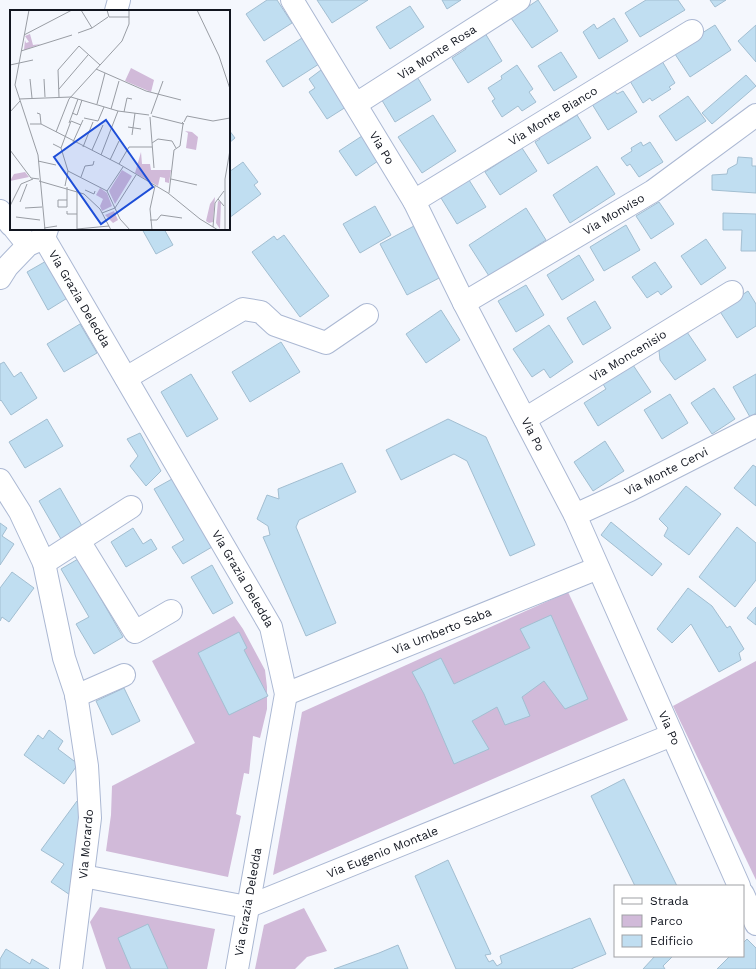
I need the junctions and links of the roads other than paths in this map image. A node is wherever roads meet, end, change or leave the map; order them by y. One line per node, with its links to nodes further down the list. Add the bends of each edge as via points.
1 (119, 0): 4 (street)
2 (292, 0): 6 (street, Via Po)
3 (519, 0): 6 (street, Via Monte Rosa)
4 (116, 10)
5 (692, 31): 8 (street, Via Monte Bianco)
6 (356, 104): 8 (street, Via Po)
7 (756, 115): 14 (street, Via Monviso, via 654,191)
8 (414, 201): 14 (street, Via Po)
9 (0, 211): 10 (street)
10 (10, 224)
11 (33, 235): 12 (street); 16 (street, Via Grazia Deledda)
12 (0, 278)
13 (732, 292): 17 (street, Via Moncenisio)
14 (464, 303): 17 (street, Via Po)
15 (367, 315): 16 (street, via 326,343 275,325 261,312 243,309)
16 (126, 378): 27 (street, Via Grazia Deledda, via 271,627)
17 (525, 419): 21 (street, Via Po)
18 (756, 426): 21 (street, Via Monte Cervi)
19 (1, 486): 23 (street, Via Morardo, via 20,512)
20 (131, 507): 22 (street)
21 (575, 516): 24 (street, Via Po)
22 (79, 541): 23 (street); 25 (street, via 135,632)
23 (44, 563): 28 (street, Via Morardo, via 64,658)
24 (598, 568): 27 (street, Via Umberto Saba); 29 (street, Via Po)
25 (171, 611)
26 (124, 675): 28 (street)
27 (286, 694): 33 (street, Via Grazia Deledda)
28 (76, 696): 30 (street, Via Morardo, via 87,766 90,818)
29 (672, 736): 31 (street, Via Po); 33 (street, Via Eugenio Montale)
30 (83, 876): 33 (street); 35 (street, Via Morardo)
31 (739, 885)
32 (744, 896): 34 (street)
33 (247, 907): 36 (street, Via Grazia Deledda)
34 (756, 924)
35 (71, 969)
36 (237, 969)

